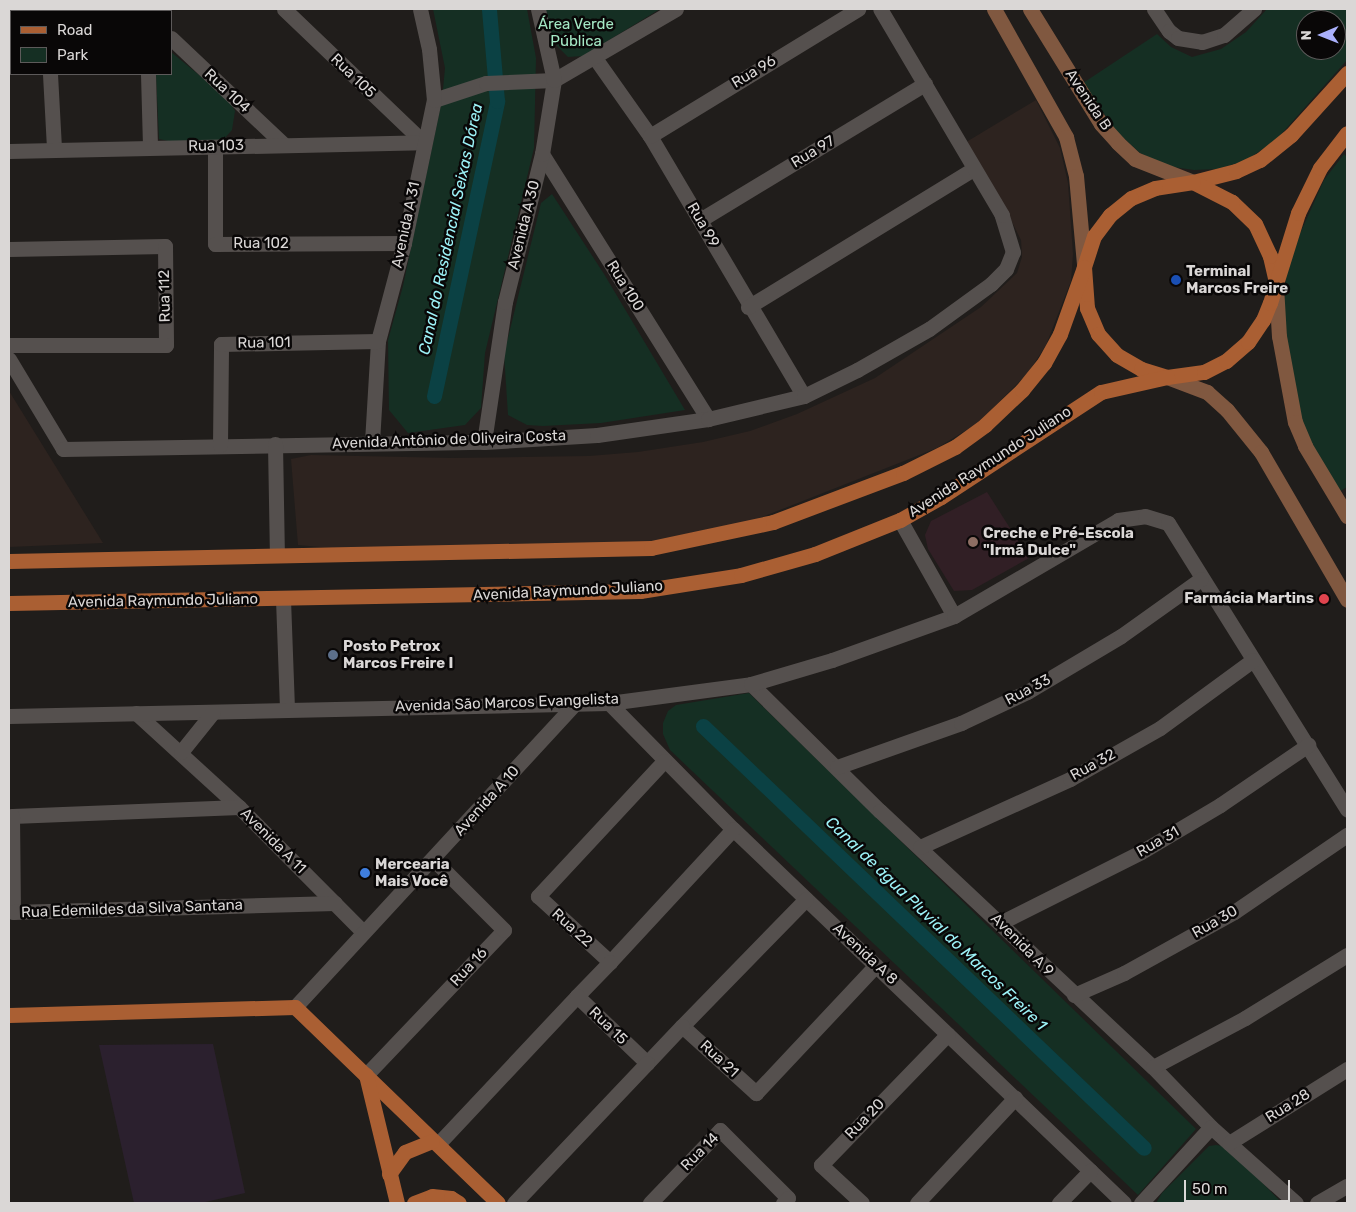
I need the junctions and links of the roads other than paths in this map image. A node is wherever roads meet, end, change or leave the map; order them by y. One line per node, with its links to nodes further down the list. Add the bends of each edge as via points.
1 (284, 9): 21 (street, Rua 105)
2 (420, 9): 18 (street, Avenida A 31, via 429,49)
3 (538, 9): 16 (street, Avenida A 30)
4 (676, 9): 12 (street)
5 (858, 9): 20 (street, Rua 96)
6 (880, 9): 17 (street, Avenida Antônio de Oliveira Costa)
7 (994, 9): 33 (main road, via 1066,137 1076,176)
8 (1030, 9): 29 (main road, Avenida B, via 1101,124 1118,143 1135,159)
9 (1154, 9): 10 (street, via 1178,38 1202,42 1224,35)
10 (1254, 9)
11 (172, 39): 22 (street, Rua 104)
12 (595, 58): 16 (street); 20 (street, Rua 99)
13 (1347, 73): 29 (main road, Avenida Raymundo Juliano, via 1291,135 1260,160 1236,172)
14 (50, 75): 25 (street)
15 (148, 75): 24 (street)
16 (554, 80): 18 (street, via 486,83); 27 (street, Avenida A 30)
17 (925, 84): 28 (street, Avenida Antônio de Oliveira Costa); 30 (street, Rua 97)
18 (434, 100): 21 (street, Avenida A 31)
19 (1347, 133): 34 (main road, Avenida Raymundo Juliano, via 1320,168 1302,204)
20 (650, 136): 30 (street, Rua 99)
21 (422, 142): 22 (street, Rua 103); 31 (street, Avenida A 31)
22 (283, 144): 23 (street, Rua 103)
23 (215, 147): 24 (street, Rua 103); 31 (street, Rua 102, via 215,244)
24 (150, 148): 25 (street, Rua 103)
25 (54, 149): 26 (street, Rua 103)
26 (9, 150)
27 (542, 154): 41 (street, Rua 100); 43 (street, Avenida A 30, via 505,302)
28 (972, 169): 35 (street); 40 (street, Avenida Antônio de Oliveira Costa, via 1002,215 1009,232 1014,252 1006,269 929,329)
29 (1193, 182): 33 (main road, Avenida Raymundo Juliano, via 1155,188 1131,198 1110,215 1094,236); 34 (main road, via 1232,202 1255,224 1270,256)
30 (700, 220): 35 (street, Rua 99)
31 (404, 243): 36 (street, Avenida A 31)
32 (9, 249): 37 (street, Rua 112, via 165,246 166,345)
33 (1084, 267): 39 (main road, via 1087,308 1098,334 1117,355 1141,369); 48 (main road, Avenida Raymundo Juliano, via 1060,334 1044,363 1022,390 985,425 955,447 903,473 773,522 651,548)
34 (1276, 282): 39 (main road, Avenida Raymundo Juliano, via 1262,320 1248,342 1226,361 1204,372); 46 (main road, via 1278,336 1295,422 1305,446)
35 (748, 306): 40 (street, Rua 99)
36 (378, 341): 42 (street, Avenida A 31); 45 (street, Rua 101, via 221,344)
37 (9, 345)
38 (9, 359): 45 (street, Avenida Antônio de Oliveira Costa, via 63,449)
39 (1167, 377): 47 (main road, Avenida Raymundo Juliano, via 1101,392 941,497); 52 (main road, via 1207,392 1227,410 1261,452)
40 (804, 396): 41 (street, Avenida Antônio de Oliveira Costa)
41 (708, 419): 43 (street, Avenida Antônio de Oliveira Costa, via 597,435)
42 (372, 442): 43 (street, Avenida Antônio de Oliveira Costa); 44 (street, Avenida Antônio de Oliveira Costa)
43 (484, 442)
44 (275, 444): 45 (street, Avenida Antônio de Oliveira Costa); 48 (street)
45 (220, 445)
46 (1347, 516)
47 (900, 520): 51 (main road, Avenida Raymundo Juliano, via 815,554 741,575 640,591); 54 (street)
48 (277, 555): 49 (main road, Avenida Raymundo Juliano)
49 (9, 561)
50 (1202, 579): 54 (street, Avenida São Marcos Evangelista, via 1168,523 1154,517 1130,517 1118,520); 55 (street, Avenida São Marcos Evangelista); 66 (street, Rua 33, via 1121,636 1027,692 961,722)
51 (283, 599): 53 (main road, Avenida Raymundo Juliano); 59 (street)
52 (1347, 600)
53 (9, 603)
54 (954, 616): 56 (street, Avenida São Marcos Evangelista, via 832,660)
55 (1253, 660): 63 (street, Avenida São Marcos Evangelista); 71 (street, Rua 32, via 1160,728 1070,779)
56 (751, 684): 57 (street, Avenida São Marcos Evangelista); 66 (street, Avenida A 9)
57 (608, 703): 58 (street, Avenida São Marcos Evangelista); 65 (street, Avenida A 8)
58 (575, 704): 59 (street, Avenida São Marcos Evangelista); 72 (street, Avenida A 10)
59 (287, 708): 60 (street, Avenida São Marcos Evangelista)
60 (213, 712): 61 (street, Avenida São Marcos Evangelista); 64 (street)
61 (136, 714): 62 (street, Avenida São Marcos Evangelista); 64 (street, Avenida A 11)
62 (9, 716)
63 (1308, 746): 68 (street, Avenida São Marcos Evangelista); 75 (street, Rua 31, via 1220,805 1141,852)
64 (181, 752): 67 (street, Avenida A 11)
65 (664, 761): 69 (street, Avenida A 8); 78 (street, Rua 22, via 538,896)
66 (837, 767): 71 (street, Avenida A 9)
67 (239, 807): 74 (street, Avenida A 11); 74 (street, Rua Edemildes da Silva Santana, via 12,816 13,912)
68 (1347, 810)
69 (733, 829): 73 (street, Avenida A 8); 78 (street)
70 (1347, 835): 80 (street, Rua 30, via 1234,912 1124,973)
71 (920, 846): 75 (street, Avenida A 9)
72 (434, 860): 76 (street, Avenida A 10); 89 (street, Rua 16, via 504,930)
73 (806, 899): 79 (street, Avenida A 8); 84 (street)
74 (335, 903): 76 (street, Avenida A 11)
75 (1000, 923): 80 (street, Avenida A 9)
76 (363, 932): 82 (street, Avenida A 10)
77 (1347, 955): 87 (street, via 1245,1018)
78 (610, 962): 81 (street)
79 (876, 965): 84 (street, Rua 21, via 756,1093); 85 (street, Avenida A 8)
80 (1074, 995): 87 (street, Avenida A 9)
81 (577, 996): 86 (street, Rua 15); 92 (street, Rua 15)
82 (295, 1007): 83 (main road); 89 (main road)
83 (9, 1015)
84 (682, 1026): 86 (street)
85 (948, 1034): 90 (street, Avenida A 8); 104 (street, Rua 20, via 821,1165)
86 (646, 1063): 101 (street)
87 (1153, 1067): 91 (street, Avenida A 9)
88 (1347, 1069): 93 (street, Rua 28)
89 (366, 1075): 92 (main road); 95 (main road)
90 (1015, 1098): 94 (street, Avenida A 8); 105 (street)
91 (1211, 1127): 93 (street, Avenida A 9); 108 (street)
92 (435, 1143): 95 (main road, via 405,1152); 100 (main road)
93 (1229, 1143): 109 (street, Avenida A 9)
94 (1090, 1171): 106 (street); 107 (street, Avenida A 8)
95 (389, 1174): 97 (main road)
96 (1347, 1186): 110 (street)
97 (397, 1203)
98 (414, 1203): 99 (main road, via 432,1196)
99 (459, 1203)
100 (498, 1203)
101 (514, 1203)
102 (650, 1203): 103 (street, Rua 14, via 720,1130 788,1198)
103 (783, 1203)
104 (862, 1203)
105 (917, 1203)
106 (1059, 1203)
107 (1124, 1203)
108 (1141, 1203)
109 (1296, 1203)
110 (1317, 1203)

